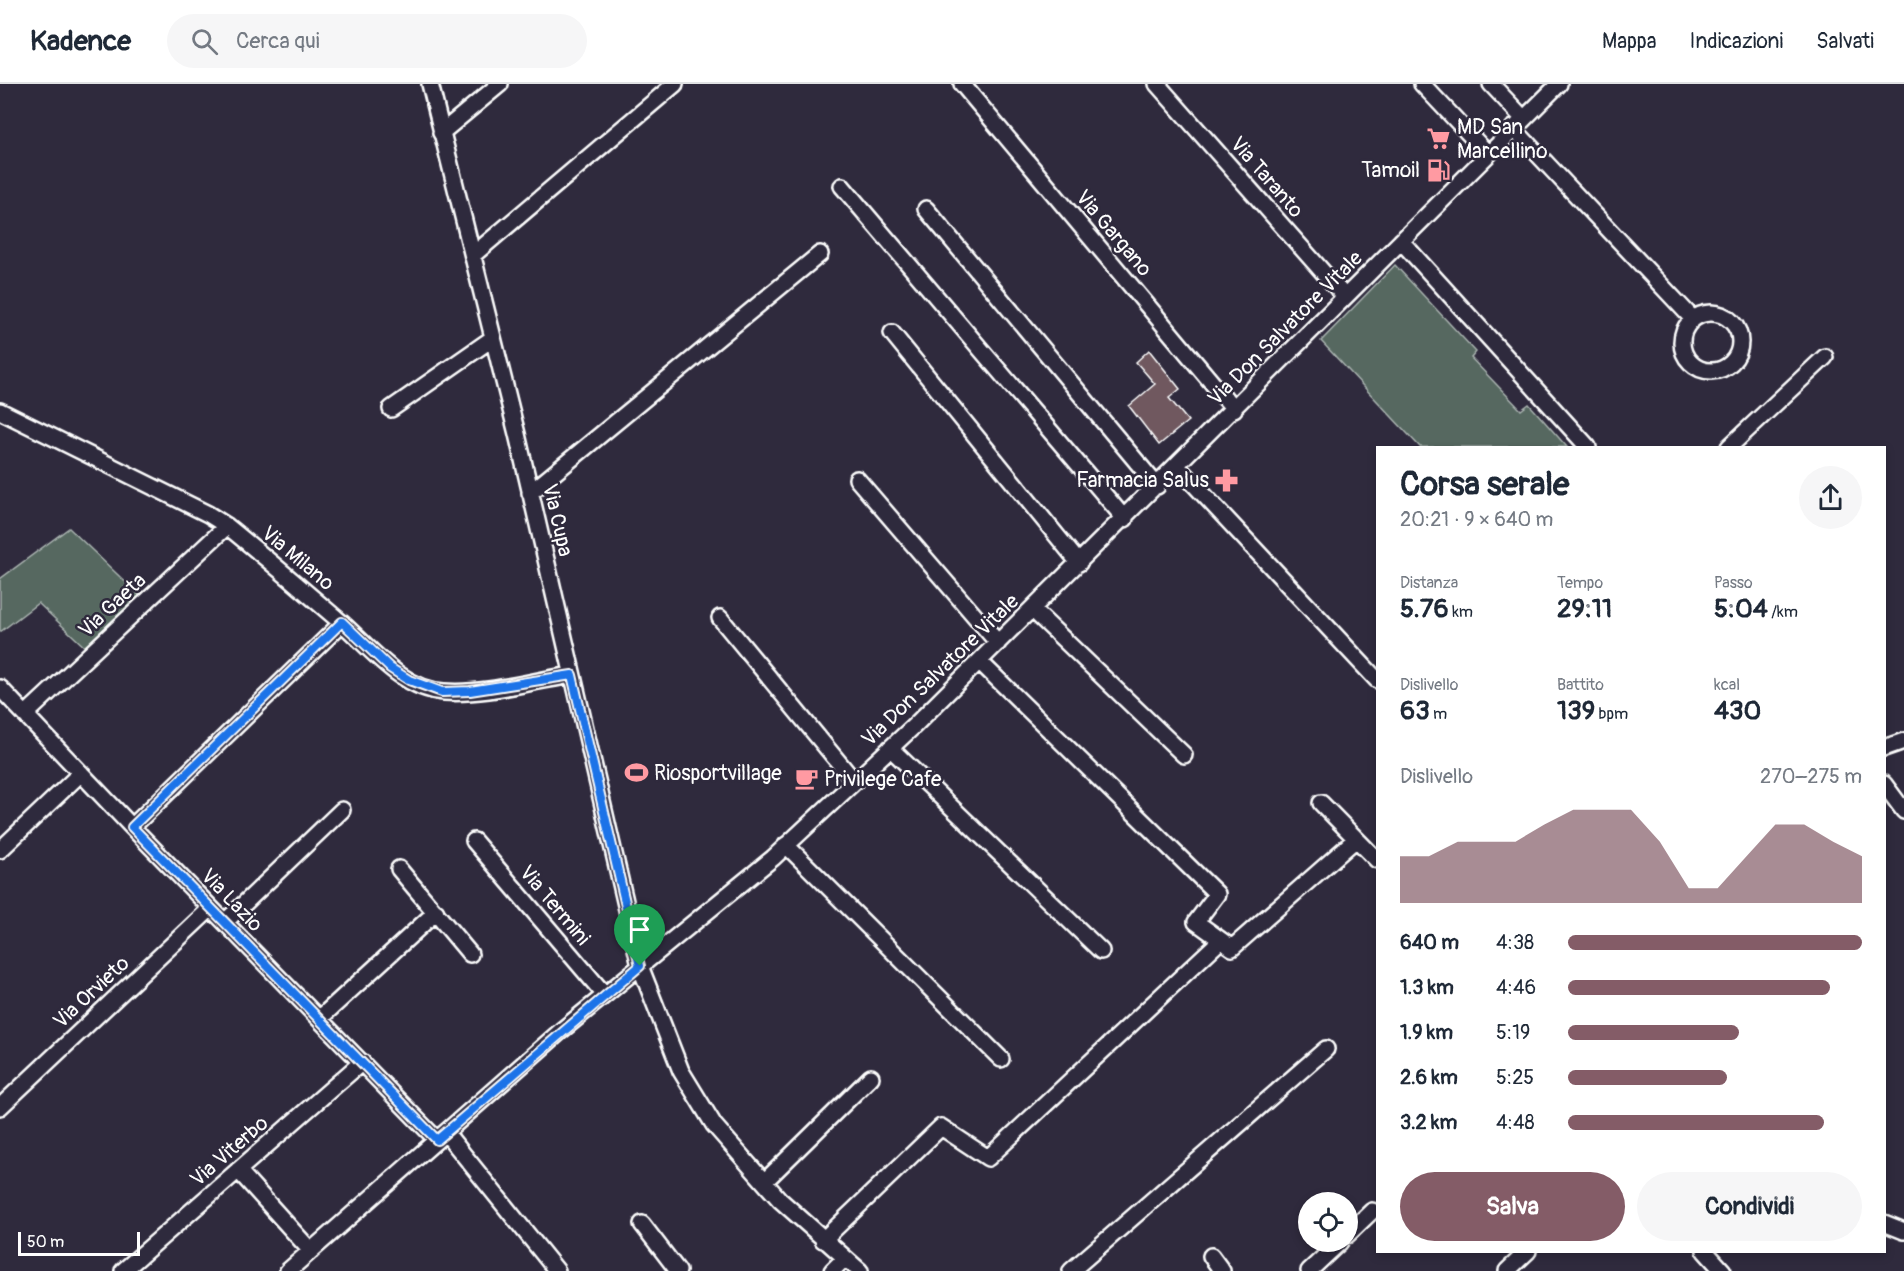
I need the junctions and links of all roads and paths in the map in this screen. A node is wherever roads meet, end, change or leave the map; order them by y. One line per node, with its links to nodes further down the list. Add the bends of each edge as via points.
1 (429, 84): 10 (street, Via Cupa)
2 (500, 84): 10 (street)
3 (675, 84): 16 (street)
4 (962, 84): 23 (street, Via Gargano)
5 (1157, 84): 17 (street, Via Taranto)
6 (1422, 84): 11 (street)
7 (1491, 84): 9 (street)
8 (1559, 84): 9 (street, Via Don Salvatore Vitale)
9 (1518, 123): 11 (street, Via Don Salvatore Vitale); 18 (street)
10 (441, 133): 16 (street, Via Cupa)
11 (1488, 153): 14 (street, Via Don Salvatore Vitale)
12 (842, 186): 31 (street)
13 (926, 209): 29 (street)
14 (1401, 242): 17 (street, Via Don Salvatore Vitale); 25 (street)
15 (820, 254): 30 (street)
16 (473, 255): 20 (street, Via Cupa)
17 (1345, 297): 23 (street, Via Don Salvatore Vitale)
18 (1692, 318)
19 (892, 333): 33 (street)
20 (493, 338): 22 (street); 30 (street, Via Cupa)
21 (1825, 357): 26 (street)
22 (391, 409)
23 (1234, 409): 27 (street, Via Don Salvatore Vitale)
24 (0, 411): 32 (street, Via Milano, via 208,513)
25 (1587, 446)
26 (1730, 446)
27 (1177, 466): 29 (street, Via Don Salvatore Vitale); 40 (street)
28 (857, 479): 37 (street)
29 (1157, 486): 31 (street, Via Don Salvatore Vitale)
30 (531, 493): 39 (street, Via Cupa)
31 (1125, 519): 33 (street, Via Don Salvatore Vitale)
32 (227, 526): 36 (street, Via Milano); 42 (street, Via Gaeta)
33 (1080, 563): 34 (street, Via Don Salvatore Vitale)
34 (1033, 610): 37 (street, Via Don Salvatore Vitale); 46 (street)
35 (720, 618): 48 (street)
36 (342, 622): 39 (street, Via Milano, via 390,668 442,692); 53 (street)
37 (999, 643): 38 (street, Via Don Salvatore Vitale)
38 (980, 662): 45 (street, Via Don Salvatore Vitale); 63 (street, via 1217,894 1196,922)
39 (572, 675): 66 (street, Via Cupa)
40 (1376, 679)
41 (0, 688): 42 (street, Via Lazio)
42 (26, 714): 47 (street, Via Lazio)
43 (1904, 741): 44 (street)
44 (1886, 747)
45 (890, 748): 48 (street, Via Don Salvatore Vitale); 64 (street)
46 (1184, 755)
47 (81, 773): 53 (street, Via Lazio); 57 (street)
48 (854, 781): 56 (street, Via Don Salvatore Vitale)
49 (1886, 787): 52 (street)
50 (1321, 803): 54 (street)
51 (342, 810): 62 (street)
52 (1904, 811)
53 (132, 827): 60 (street, Via Lazio)
54 (1356, 839): 58 (street); 63 (street, via 1232,948)
55 (474, 841): 67 (street, Via Termini)
56 (786, 845): 66 (street, Via Don Salvatore Vitale); 70 (street)
57 (0, 850)
58 (1376, 859)
59 (399, 869): 61 (street)
60 (211, 908): 62 (street, Via Lazio); 73 (street, Via Orvieto)
61 (436, 912): 65 (street); 68 (street)
62 (225, 922): 68 (street, Via Lazio)
63 (1221, 940): 82 (street, via 988,1158 941,1127)
64 (1101, 951)
65 (470, 954)
66 (640, 966): 67 (street, Via Don Salvatore Vitale); 76 (street, Via Cupa, via 681,1071 714,1125)
67 (605, 995): 74 (street, Via Don Salvatore Vitale)
68 (319, 1019): 71 (street, Via Lazio)
69 (1326, 1048): 95 (street)
70 (1001, 1059)
71 (362, 1062): 74 (street, Via Lazio); 75 (street, Via Viterbo)
72 (871, 1077): 76 (street)
73 (0, 1107)
74 (441, 1136): 83 (street, Via Don Salvatore Vitale); 91 (street, Via Lazio)
75 (238, 1170): 83 (street); 89 (street, Via Viterbo)
76 (764, 1182): 82 (street, Via Cupa)
77 (1372, 1211): 79 (street)
78 (642, 1224): 92 (street)
79 (1358, 1224)
80 (1886, 1225): 81 (street)
81 (1904, 1231)
82 (823, 1239): 88 (street, Via Cupa)
83 (310, 1251): 90 (street, Via Don Salvatore Vitale)
84 (1330, 1252): 97 (street)
85 (1526, 1253): 98 (street)
86 (1707, 1253): 99 (street)
87 (1211, 1256): 96 (street)
88 (844, 1259): 93 (street); 94 (street, Via Cupa)
89 (123, 1271)
90 (288, 1271)
91 (557, 1271)
92 (678, 1271)
93 (832, 1271)
94 (860, 1271)
95 (1071, 1271)
96 (1222, 1271)
97 (1310, 1271)
98 (1507, 1271)
99 (1723, 1271)

